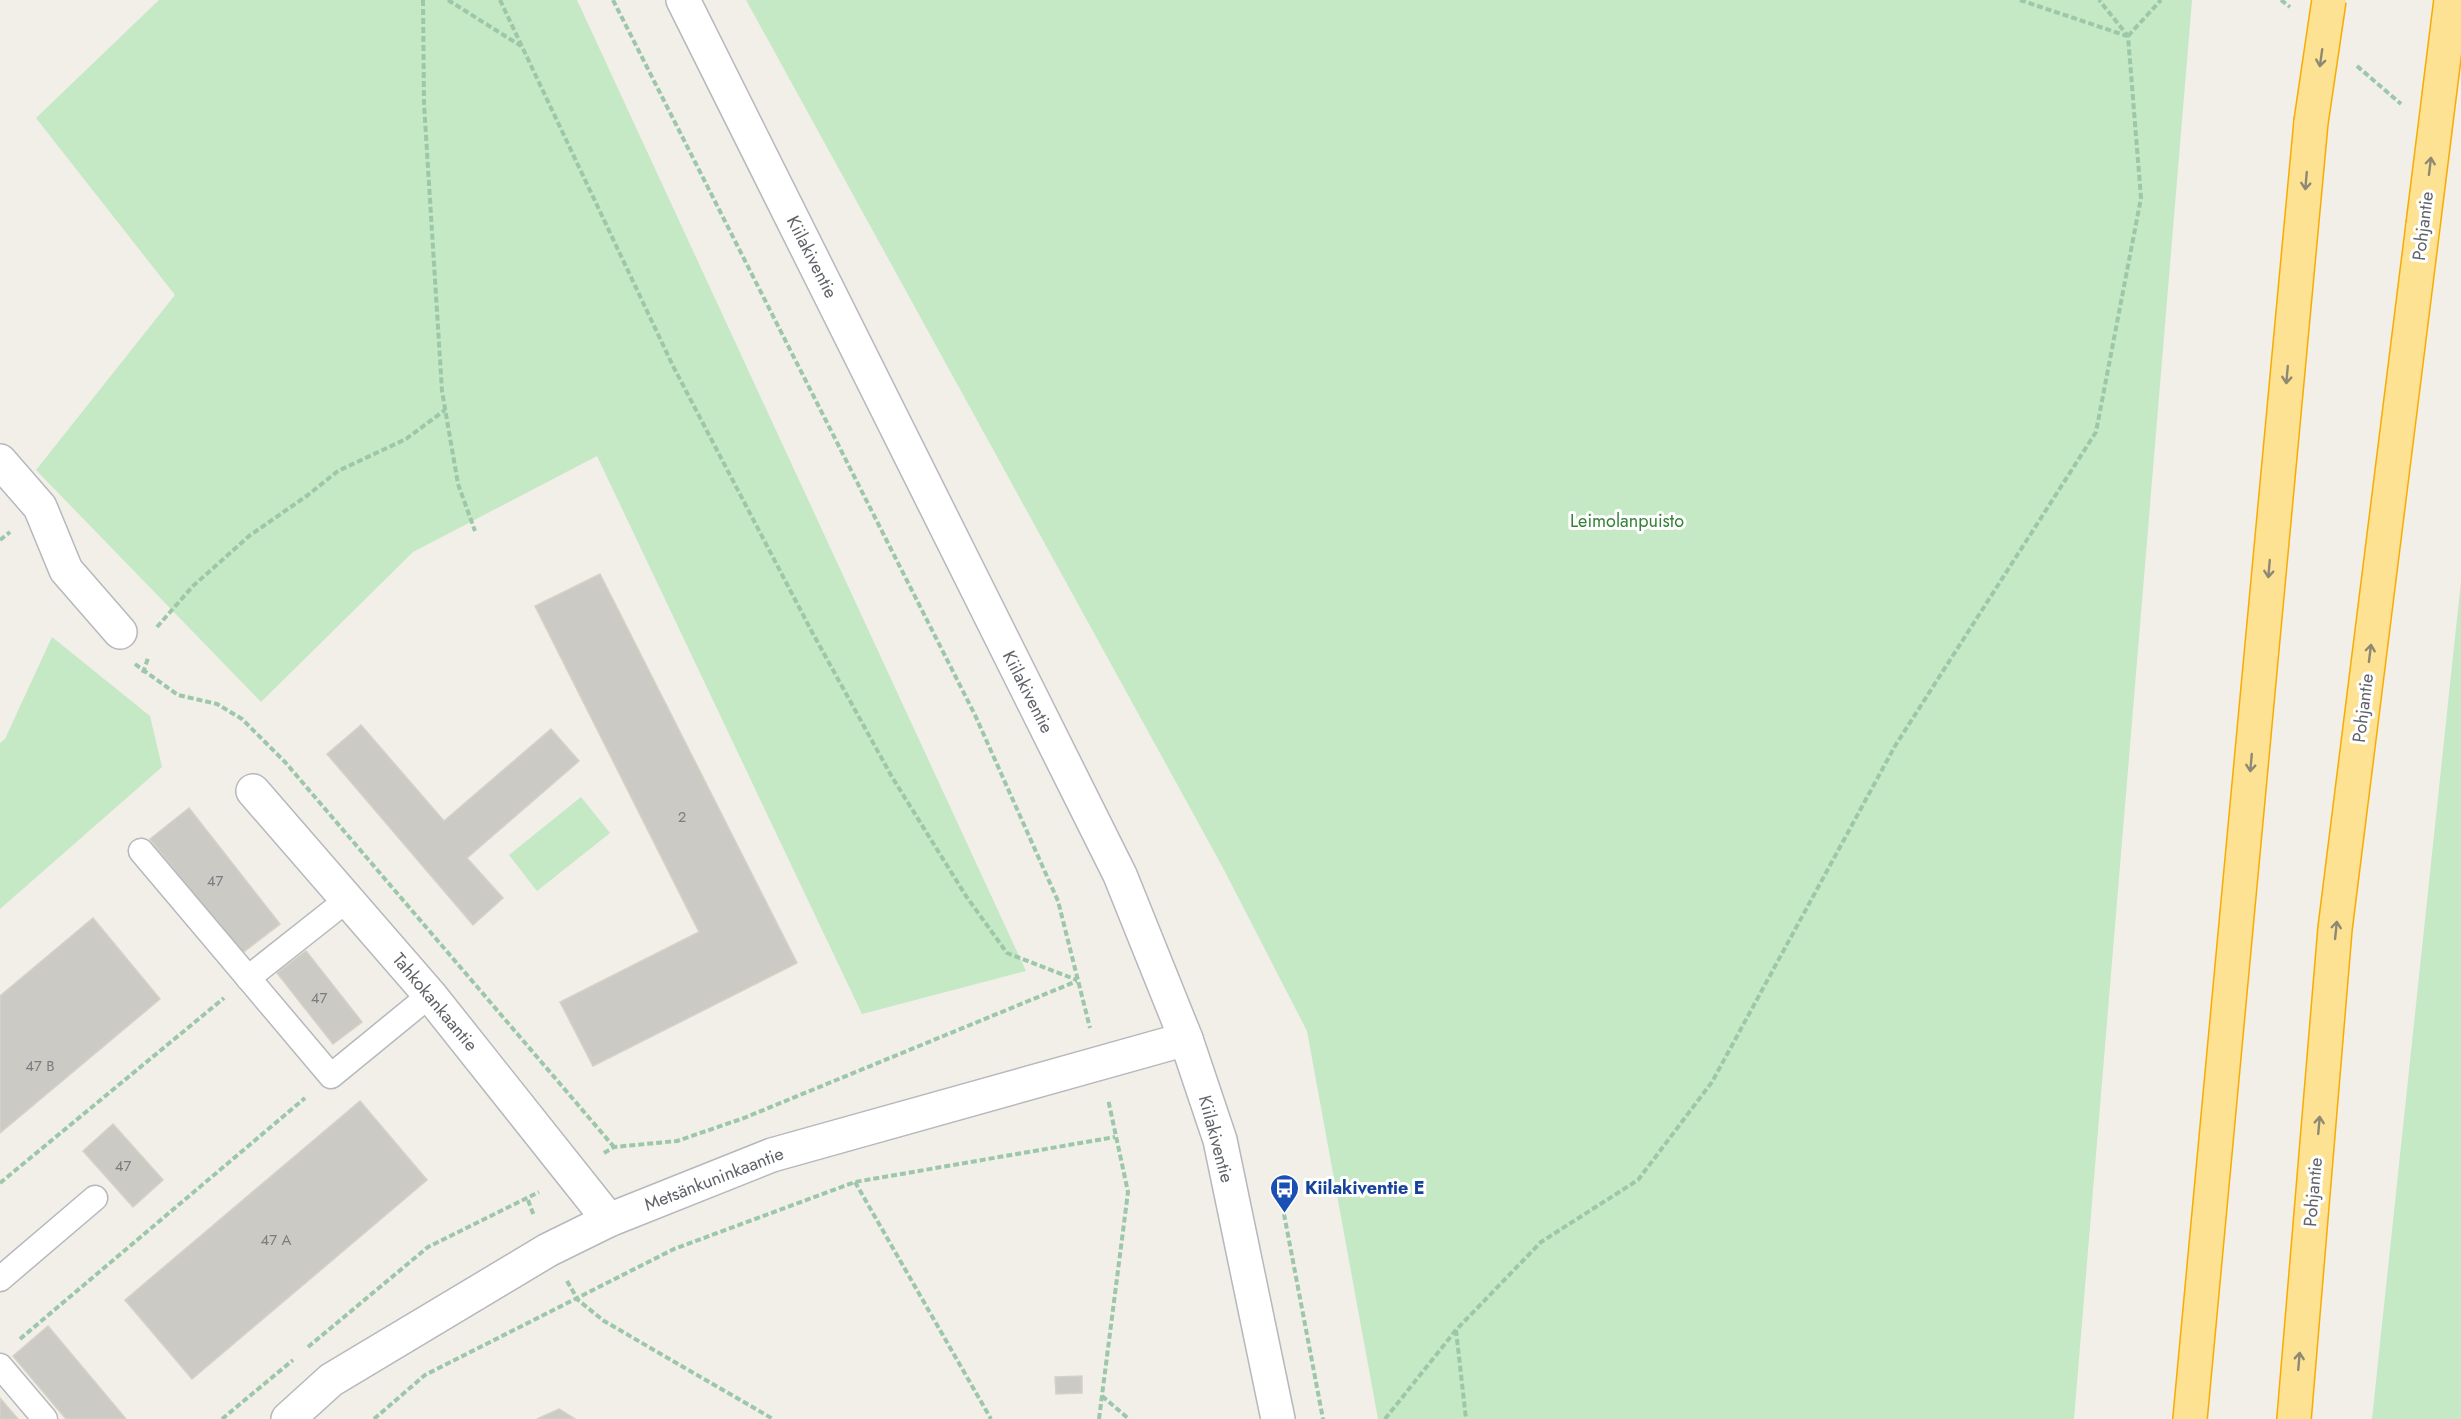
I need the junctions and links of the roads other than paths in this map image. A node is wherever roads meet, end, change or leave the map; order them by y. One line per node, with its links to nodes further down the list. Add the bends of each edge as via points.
1 (683, 0): 11 (street, Kiilakiventie, via 1120,875)
2 (2329, 0): 19 (highway, one-way to 19, bridge, via 2311,122)
3 (2451, 0): 20 (highway, Pohjantie, one-way to 3, bridge, via 2335,929)
4 (0, 461): 5 (street, via 40,507 66,570)
5 (120, 632)
6 (253, 791): 8 (street, Tahkokankaantie)
7 (141, 851): 9 (lane)
8 (348, 899): 9 (lane); 10 (street, Tahkokankaantie)
9 (248, 978): 10 (lane, via 331,1076)
10 (430, 995): 13 (street, Tahkokankaantie)
11 (1186, 1039): 13 (street, Metsänkuninkaantie, via 772,1155); 18 (street, Kiilakiventie, via 1220,1140)
12 (94, 1198): 14 (lane)
13 (609, 1220): 17 (street, Metsänkuninkaantie, via 548,1250 330,1380)
14 (0, 1279)
15 (0, 1366): 16 (lane)
16 (45, 1419)
17 (288, 1419)
18 (1278, 1419)
19 (2190, 1419)
20 (2294, 1419)

